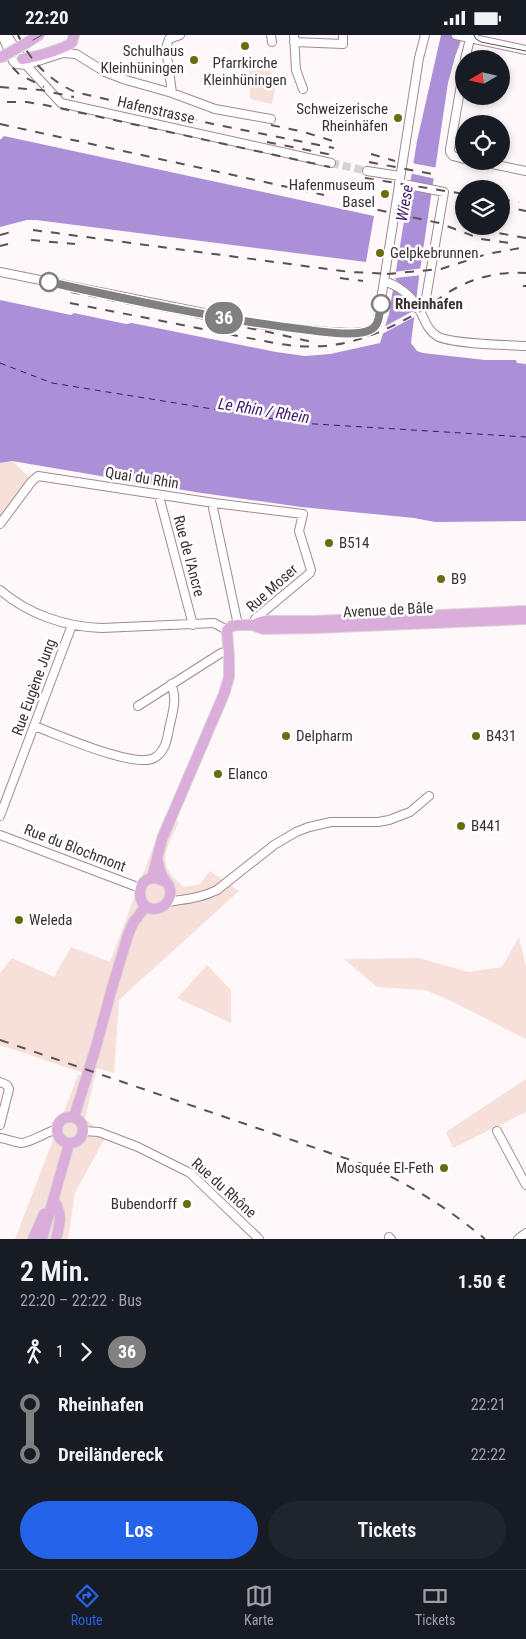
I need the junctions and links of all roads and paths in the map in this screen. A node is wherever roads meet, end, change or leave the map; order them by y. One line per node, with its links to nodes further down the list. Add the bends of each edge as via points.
1 (2, 35): 15 (street, via 13,61 16,64)
2 (7, 35): 15 (street, Hafenstrasse)
3 (39, 35): 14 (main road, bridge)
4 (74, 35): 15 (main road, via 67,46)
5 (180, 35): 8 (street)
6 (343, 35): 10 (street, via 342,43)
7 (456, 35): 9 (street)
8 (169, 37): 17 (street, via 166,48)
9 (470, 37): 12 (street); 13 (street)
10 (294, 39): 16 (street, via 296,70)
11 (424, 39): 25 (street)
12 (467, 50)
13 (526, 50)
14 (0, 58)
15 (24, 62): 17 (street, via 63,53 76,54 105,72); 21 (street, Hafenstrasse, via 61,103)
16 (304, 89)
17 (172, 93): 18 (street, via 215,109)
18 (271, 119)
19 (455, 120): 20 (street, via 450,149 451,155)
20 (455, 156)
21 (331, 163)
22 (510, 168): 24 (street)
23 (367, 171): 25 (street)
24 (526, 171)
25 (402, 181): 27 (street); 28 (street, via 444,191 432,270 424,304)
26 (0, 272): 27 (street, via 258,324 341,333 366,332 374,327)
27 (388, 282): 28 (street, via 396,285)
28 (418, 307): 29 (street, via 428,327 444,339)
29 (526, 346)
30 (160, 495): 31 (street, Quai du Rhin); 33 (street, Quai du Rhin, via 38,477); 38 (street, Rue de l'Ancre)
31 (214, 503): 32 (street, Quai du Rhin); 39 (street)
32 (303, 514): 40 (street, Rue Moser, via 300,531 310,573)
33 (0, 524)
34 (0, 590): 37 (street, via 32,611)
35 (526, 611): 40 (main road, Avenue de Bâle, via 264,621)
36 (526, 619): 40 (main road, Avenue de Bâle, via 315,628 264,629)
37 (72, 625): 38 (street, via 88,628); 45 (street, Rue Eugène Jung)
38 (193, 625): 41 (street, via 214,623)
39 (238, 625): 40 (main road, Avenue de Bâle); 41 (main road, Avenue de Bâle)
40 (252, 625)
41 (227, 630): 42 (main road)
42 (228, 651): 43 (street); 49 (main road, via 229,677 224,694)
43 (171, 684): 44 (street); 45 (street, via 175,700 166,745 162,752 148,760 138,761 108,753)
44 (138, 705)
45 (34, 727): 47 (street, Rue Eugène Jung)
46 (429, 796): 53 (street, via 410,812 389,820 332,822 296,832 202,897)
47 (0, 816)
48 (0, 835): 52 (street, Rue du Blochmont)
49 (158, 856): 50 (main road); 51 (main road)
50 (152, 878): 51 (main road); 52 (main road)
51 (164, 881): 53 (main road, via 169,886)
52 (140, 888): 54 (main road, via 140,898)
53 (169, 897): 54 (main road, via 160,908)
54 (146, 906): 56 (main road, via 128,935)
55 (0, 1082): 57 (street, via 9,1089)
56 (74, 1117): 58 (main road, via 60,1121); 59 (main road, via 83,1125)
57 (0, 1125)
58 (57, 1129): 61 (street, via 21,1143); 62 (main road, via 57,1135)
59 (84, 1131): 62 (main road, via 76,1143); 69 (street, Rue du Rhône, via 99,1132 138,1147 190,1173)
60 (497, 1131): 63 (street)
61 (0, 1138)
62 (69, 1144): 64 (main road)
63 (526, 1185)
64 (55, 1197): 66 (main road, via 51,1197); 67 (main road); 68 (main road, via 61,1219)
65 (526, 1233): 70 (street)
66 (33, 1239)
67 (42, 1239)
68 (56, 1239)
69 (259, 1239)
70 (518, 1239)

